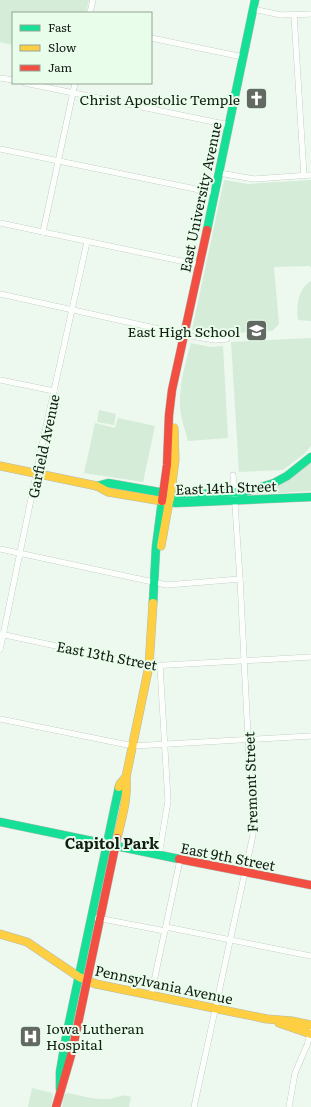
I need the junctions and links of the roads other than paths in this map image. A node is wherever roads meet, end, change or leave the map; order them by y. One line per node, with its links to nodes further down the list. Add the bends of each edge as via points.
1 (93, 0): 4 (street)
2 (255, 0): 3 (main road, East University Avenue)
3 (253, 9): 6 (street); 8 (main road, East University Avenue)
4 (90, 12)
5 (311, 14): 6 (street)
6 (294, 15): 18 (street)
7 (152, 38): 8 (street)
8 (243, 57): 14 (main road, East University Avenue)
9 (0, 78): 10 (street)
10 (12, 80)
11 (30, 84): 13 (street)
12 (75, 84): 13 (street)
13 (73, 93): 14 (street); 16 (street)
14 (229, 126): 17 (main road, East University Avenue)
15 (0, 149): 16 (street)
16 (58, 161): 20 (street); 22 (street)
17 (219, 173): 18 (street, via 254,179); 20 (main road, East University Avenue)
18 (304, 176): 19 (street)
19 (311, 176)
20 (215, 193): 24 (main road, East University Avenue)
21 (0, 223): 22 (street)
22 (43, 232): 23 (street)
23 (87, 242): 24 (street); 26 (street, Garfield Avenue)
24 (200, 265): 27 (main road, East University Avenue)
25 (0, 294): 26 (street)
26 (71, 310): 27 (street); 30 (street, Garfield Avenue)
27 (184, 335): 28 (street, via 215,340); 37 (main road, East University Avenue, via 172,390 176,460)
28 (226, 339)
29 (0, 380): 30 (street)
30 (54, 391): 33 (street, Garfield Avenue)
31 (311, 458): 35 (main road, via 274,483)
32 (0, 466): 33 (main road, East 14th Street)
33 (36, 473): 37 (main road, East 14th Street, via 97,486 108,492); 39 (street, Garfield Avenue)
34 (234, 475): 35 (street, Fremont Street)
35 (235, 497): 36 (main road, East 14th Street); 37 (main road, East 14th Street, via 176,503); 40 (street, Fremont Street)
36 (311, 497)
37 (166, 498): 41 (main road, East University Avenue)
38 (0, 549): 39 (street)
39 (20, 554): 41 (street); 42 (street, Garfield Avenue)
40 (240, 580): 41 (street, via 167,585); 45 (street, Fremont Street)
41 (154, 582): 46 (main road, East University Avenue)
42 (1, 634): 43 (street, Garfield Avenue); 46 (street, East 13th Street)
43 (0, 650)
44 (311, 657): 45 (street, East 13th Street)
45 (245, 662): 47 (street, East 13th Street); 50 (street, Fremont Street)
46 (149, 666): 47 (street, East 13th Street); 52 (main road, East University Avenue)
47 (160, 666): 51 (street)
48 (0, 719): 52 (street)
49 (311, 736): 50 (street)
50 (249, 740): 51 (street); 57 (street, Fremont Street, via 253,835)
51 (165, 744): 52 (street); 55 (street, via 168,801)
52 (133, 746): 54 (main road, East University Avenue, via 126,777 127,785)
53 (0, 822): 54 (main road, East 9th Street)
54 (111, 846): 55 (main road, East 9th Street); 59 (main road, East University Avenue)
55 (159, 855): 56 (main road, East 9th Street)
56 (180, 860): 57 (main road, East 9th Street); 60 (street)
57 (245, 872): 58 (main road, East 9th Street); 62 (street, Fremont Street)
58 (311, 885)
59 (96, 918): 60 (street); 64 (main road, East University Avenue)
60 (165, 929): 62 (street); 65 (street)
61 (0, 934): 64 (main road, Pennsylvania Avenue, via 32,945)
62 (230, 940): 63 (street); 66 (street, Fremont Street)
63 (311, 956)
64 (83, 979): 65 (main road, Pennsylvania Avenue); 68 (main road, East University Avenue, via 60,1072)
65 (151, 995): 66 (main road, Pennsylvania Avenue)
66 (215, 1009): 67 (main road, Pennsylvania Avenue); 69 (street, Fremont Street)
67 (311, 1029): 70 (street, via 295,1073)
68 (56, 1107)
69 (194, 1107)
70 (288, 1107)

